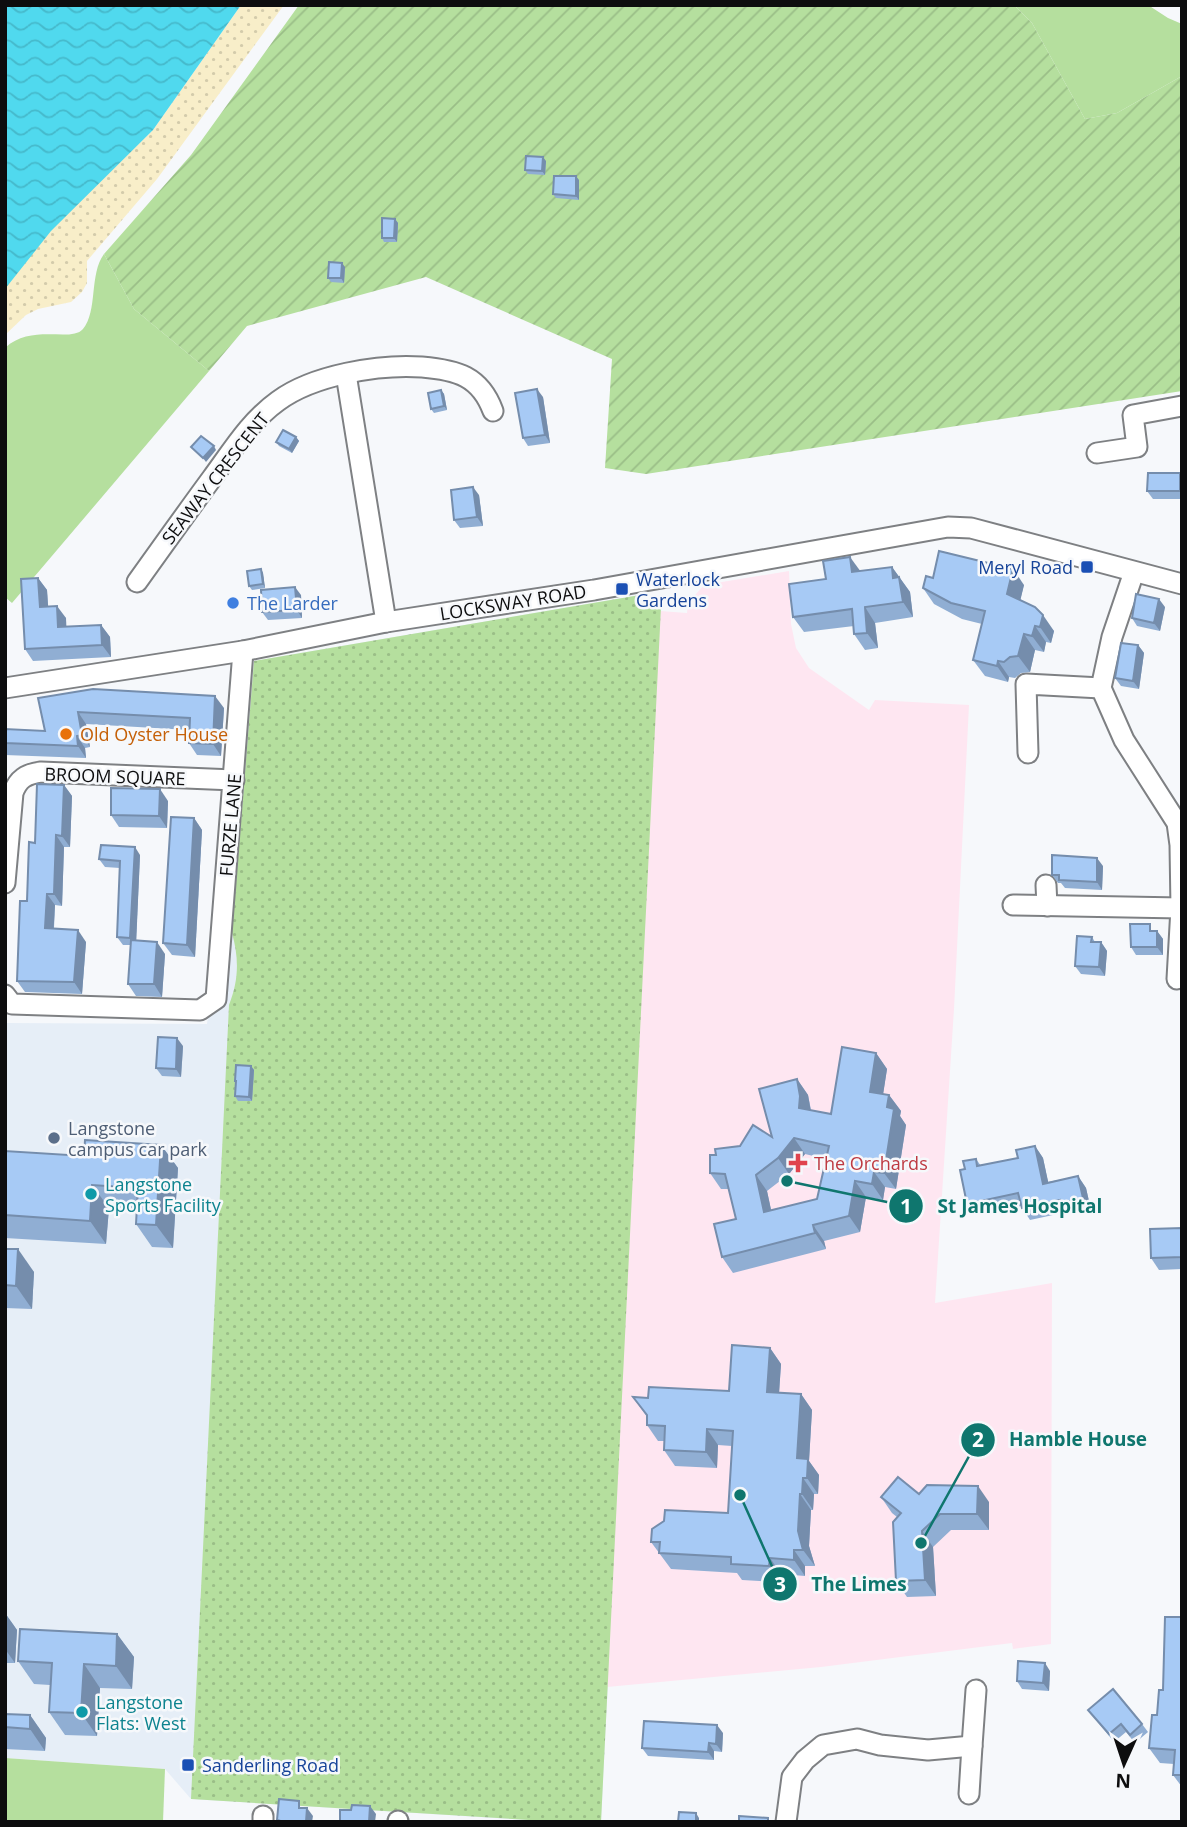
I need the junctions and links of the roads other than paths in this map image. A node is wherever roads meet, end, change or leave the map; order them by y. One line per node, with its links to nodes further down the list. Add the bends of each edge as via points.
1 (346, 374): 3 (street, SEAWAY CRESCENT, via 396,367 453,372 479,386); 6 (street, SEAWAY CRESCENT, via 298,388 261,415); 8 (street)
2 (1182, 406): 4 (street, via 1133,415 1137,447)
3 (493, 411)
4 (1097, 453)
5 (1134, 572): 7 (street, LOCKSWAY ROAD); 8 (street, LOCKSWAY ROAD, via 971,528 948,527); 11 (street, via 1112,636)
6 (137, 582)
7 (1182, 584)
8 (386, 622): 9 (street, LOCKSWAY ROAD)
9 (243, 651): 10 (street, LOCKSWAY ROAD); 13 (street, FURZE LANE)
10 (5, 688)
11 (1101, 688): 12 (street, via 1027,684); 18 (street, via 1124,740 1177,823)
12 (1028, 753)
13 (234, 780): 14 (street, BROOM SQUARE, via 28,774 13,793); 20 (street, FURZE LANE, via 216,999 200,1010 12,1004)
14 (5, 883)
15 (1046, 885): 17 (street)
16 (1013, 905): 17 (street)
17 (1047, 906): 18 (street)
18 (1181, 908): 19 (street)
19 (1177, 979)
20 (5, 995)
21 (976, 1690): 22 (street)
22 (972, 1746): 23 (street); 24 (street, via 929,1750 857,1739 823,1745 792,1777)
23 (969, 1794)
24 (786, 1822)

